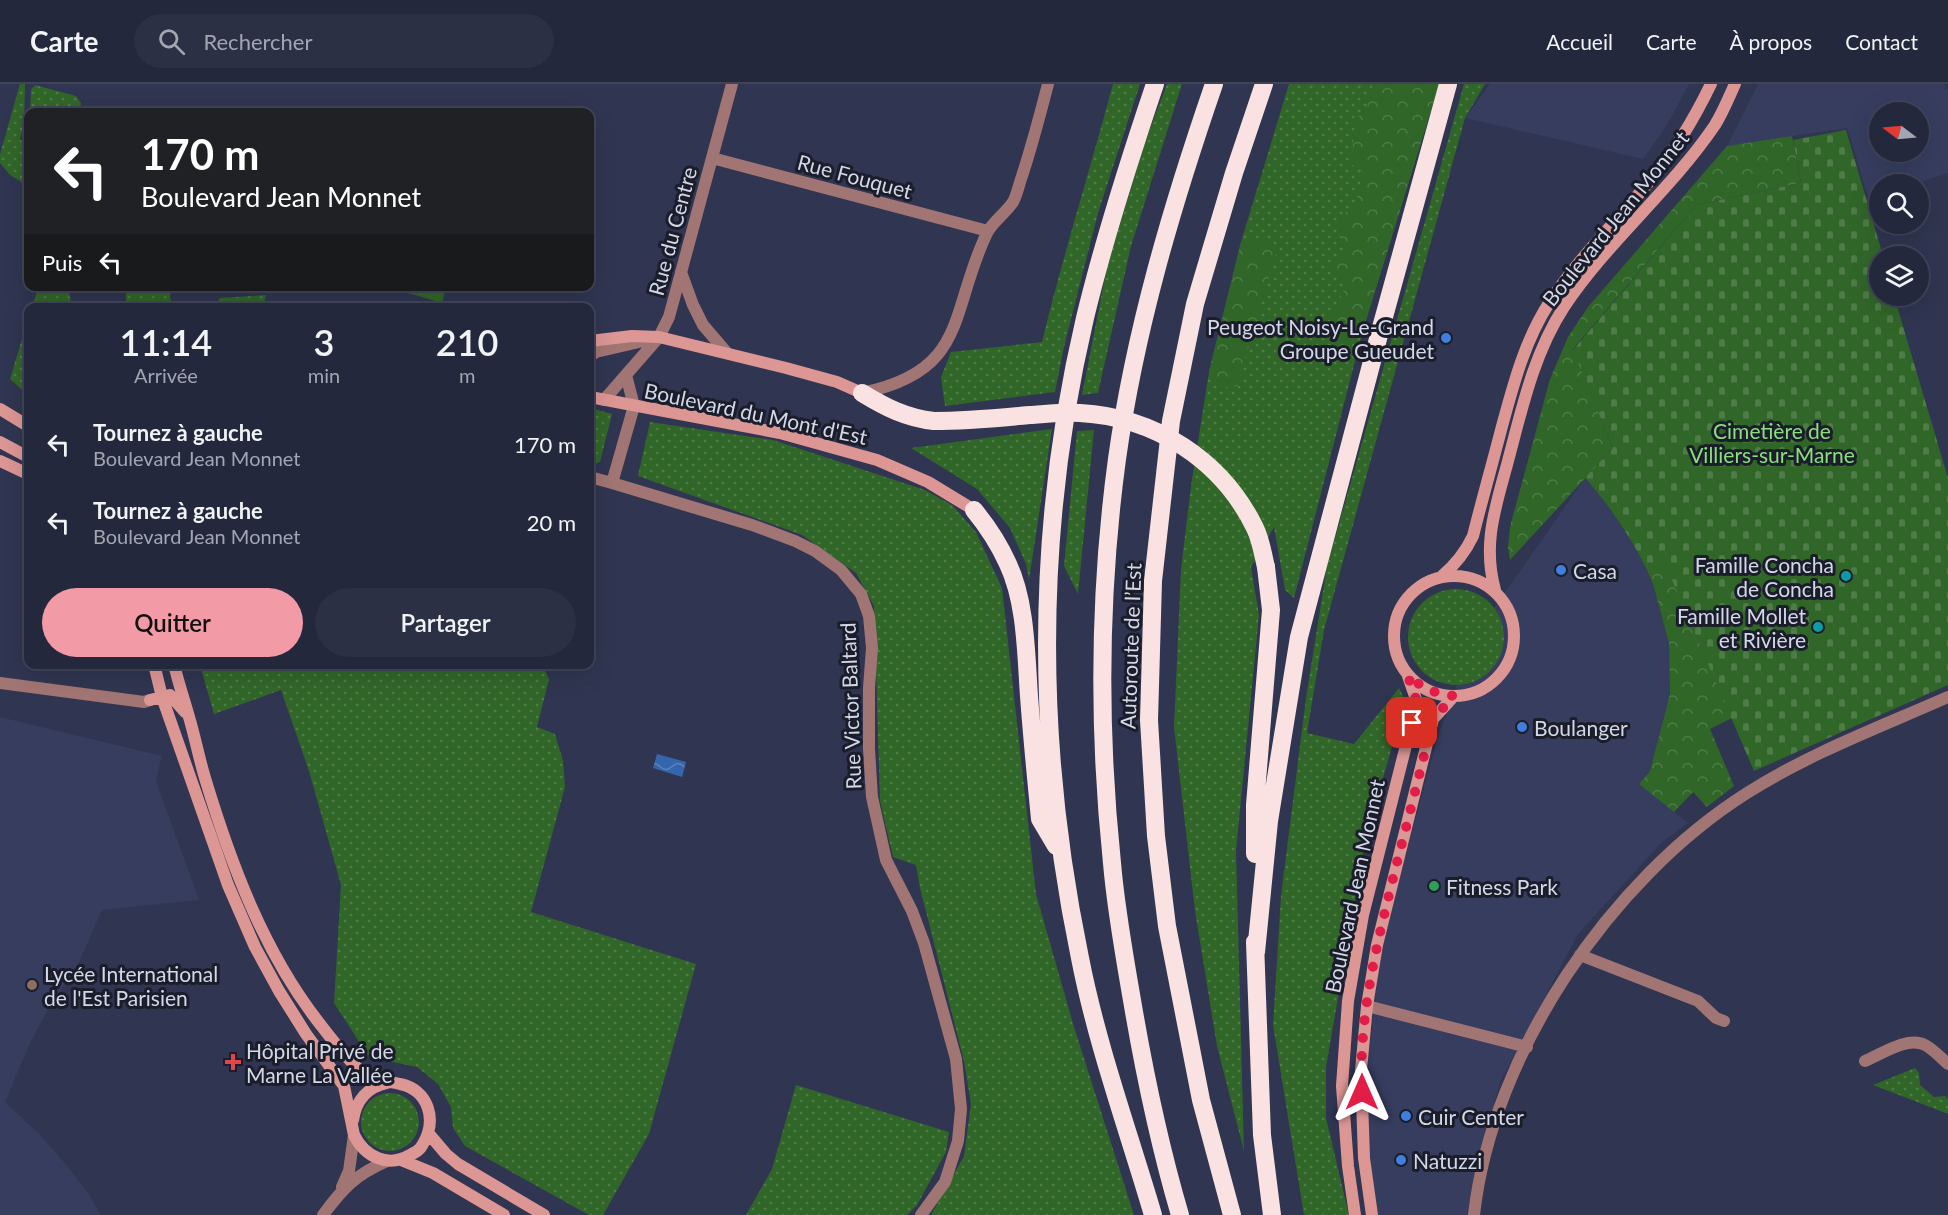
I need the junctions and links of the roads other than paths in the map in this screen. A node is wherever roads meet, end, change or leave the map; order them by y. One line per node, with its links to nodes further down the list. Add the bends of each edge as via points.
1 (732, 84): 9 (street, Rue du Centre)
2 (1048, 84): 10 (street, via 1014,201)
3 (1155, 84): 40 (highway, via 1088,309 1060,459 1051,540 1047,636 1051,765)
4 (1214, 84): 59 (highway, Autoroute de l’Est, via 1177,192 1138,344 1117,461 1105,588 1102,731 1112,864 1143,1065)
5 (1264, 84): 60 (highway, Autoroute de l’Est, via 1195,304 1171,421 1153,581 1149,720 1155,836 1167,926 1201,1100)
6 (1448, 84): 41 (highway, via 1299,637 1269,821)
7 (1711, 84): 30 (street, Boulevard Jean Monnet, via 1673,150 1568,278 1536,324 1515,379 1473,536 1457,563)
8 (1736, 84): 31 (street, Boulevard Jean Monnet, via 1716,123 1584,280 1542,347 1489,536 1488,555)
9 (712, 158): 10 (street, Rue Fouquet); 11 (street, Rue du Centre)
10 (988, 231): 17 (street, via 960,315 941,351 912,376)
11 (681, 272): 12 (street, Rue du Centre, via 669,317); 15 (street, via 703,325)
12 (659, 337): 13 (street, Boulevard du Mont d'Est); 14 (street); 15 (street, Boulevard du Mont d'Est); 16 (street, Rue du Centre)
13 (594, 341)
14 (594, 353)
15 (727, 353): 17 (street, Boulevard du Mont d'Est, via 837,382)
16 (626, 375): 19 (street, Rue du Centre); 20 (street)
17 (862, 393): 41 (highway, bridge, via 903,415 934,421 1079,412 1131,420 1180,443 1208,464 1234,493 1256,529 1271,610 1255,805)
18 (594, 398): 19 (street, Boulevard du Mont d'Est)
19 (604, 400): 20 (street, Boulevard du Mont d'Est)
20 (634, 406): 28 (street); 29 (street, Boulevard du Mont d'Est, via 780,433 877,460 928,482)
21 (0, 409): 22 (street)
22 (24, 424)
23 (0, 442): 24 (street)
24 (24, 455)
25 (0, 461): 26 (street)
26 (24, 472)
27 (594, 478): 28 (street)
28 (612, 483): 57 (street, Rue Victor Baltard, via 795,541 841,570 861,594 869,616 872,648 872,797 886,860 924,943 956,1059 958,1141 945,1182)
29 (974, 510): 40 (highway, via 1000,547 1015,583 1024,628 1040,819)
30 (1442, 576): 31 (street, via 1476,579); 34 (street, Boulevard Jean Monnet, via 1425,582 1400,608 1394,643 1398,661)
31 (1495, 590): 36 (street, Boulevard Jean Monnet, via 1511,618 1511,655 1489,685)
32 (154, 669): 38 (street)
33 (175, 669): 39 (street)
34 (1408, 676): 36 (street, Boulevard Jean Monnet, via 1437,694); 62 (street, Boulevard Jean Monnet, via 1417,702 1363,915 1348,1001 1342,1086)
35 (0, 682): 38 (street, via 144,702)
36 (1454, 696): 43 (street, Boulevard Jean Monnet, via 1433,719 1377,945)
37 (1948, 697): 42 (street, via 1820,753 1747,793 1704,823 1635,886)
38 (156, 698): 39 (street, via 170,694); 49 (street, via 179,747 228,885 255,947 314,1046 344,1086)
39 (189, 717): 48 (street, via 205,778 241,882 284,970 319,1023 363,1073)
40 (1061, 856): 58 (highway, via 1095,1020)
41 (1256, 952): 61 (highway, via 1262,1135)
42 (1580, 955): 44 (street, via 1698,1001); 45 (street)
43 (1366, 1006): 45 (street); 63 (street, Boulevard Jean Monnet, via 1361,1070 1364,1158)
44 (1724, 1022)
45 (1527, 1047): 64 (street, via 1512,1075 1495,1124)
46 (1865, 1061): 47 (street, via 1917,1042)
47 (1948, 1064)
48 (389, 1083): 49 (street, via 362,1096 354,1109); 50 (street, via 415,1090 424,1099 430,1113)
49 (353, 1130): 51 (street, via 364,1150); 53 (street, via 349,1171)
50 (429, 1134): 52 (street, via 420,1150); 56 (street, via 458,1164)
51 (387, 1161): 52 (street); 53 (street)
52 (401, 1161): 55 (street, via 433,1173)
53 (341, 1191): 54 (street)
54 (323, 1215)
55 (504, 1215)
56 (544, 1215)
57 (921, 1215)
58 (1153, 1215)
59 (1180, 1215)
60 (1232, 1215)
61 (1272, 1215)
62 (1355, 1215)
63 (1372, 1215)
64 (1474, 1215)

